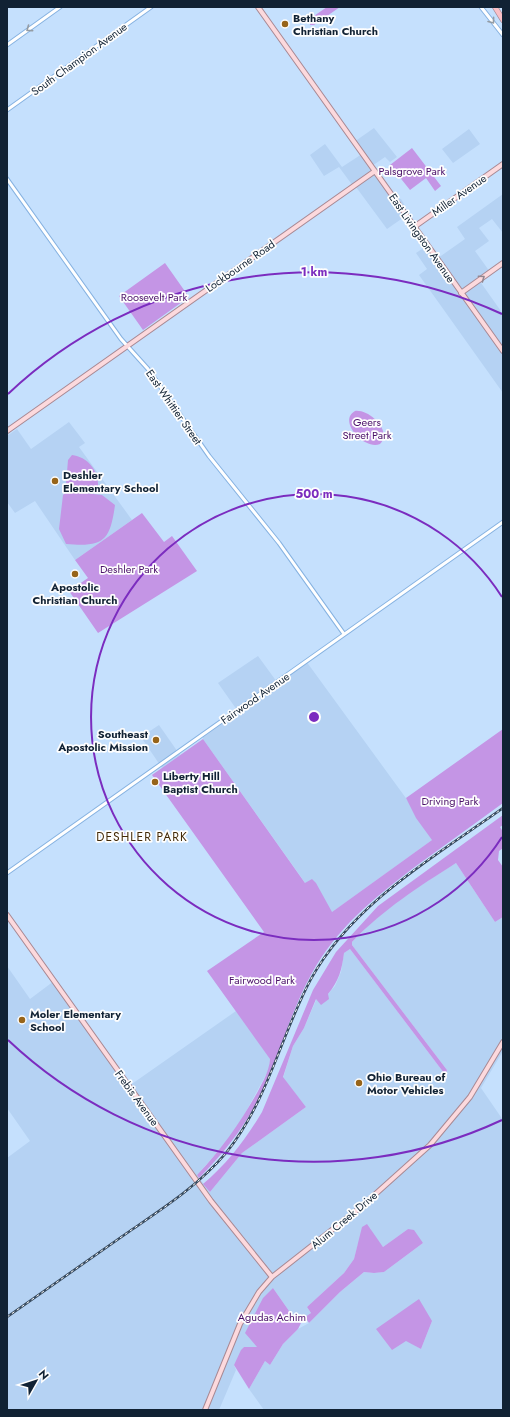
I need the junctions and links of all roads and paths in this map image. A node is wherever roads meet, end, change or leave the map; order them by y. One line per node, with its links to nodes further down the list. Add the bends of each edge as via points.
1 (60, 7): 8 (street, one-way to 8)
2 (151, 7): 9 (street, South Champion Avenue)
3 (258, 7): 11 (main road, East Livingston Avenue)
4 (482, 7): 7 (street, one-way to 7)
5 (495, 7): 6 (highway)
6 (503, 20)
7 (503, 35)
8 (7, 45)
9 (7, 110)
10 (503, 164): 13 (main road, Miller Avenue)
11 (375, 171): 13 (main road, East Livingston Avenue); 16 (main road, Lockbourne Road)
12 (7, 179): 16 (street, East Whittier Street)
13 (414, 227): 15 (main road, East Livingston Avenue)
14 (503, 263): 15 (main road, one-way to 14)
15 (461, 293): 17 (main road, East Livingston Avenue)
16 (127, 346): 18 (main road, Lockbourne Road); 20 (street, East Whittier Street, via 148,370 209,456 279,543)
17 (503, 352)
18 (7, 431)
19 (503, 522): 20 (street, Fairwood Avenue)
20 (344, 634): 21 (street, Fairwood Avenue)
21 (7, 873)
22 (7, 915): 24 (main road, Frebis Avenue, via 211,1201)
23 (503, 1042): 24 (main road, Alum Creek Drive, via 470,1097 430,1145 351,1215)
24 (272, 1277): 25 (main road, Alum Creek Drive, via 254,1298 242,1320)
25 (205, 1410)

